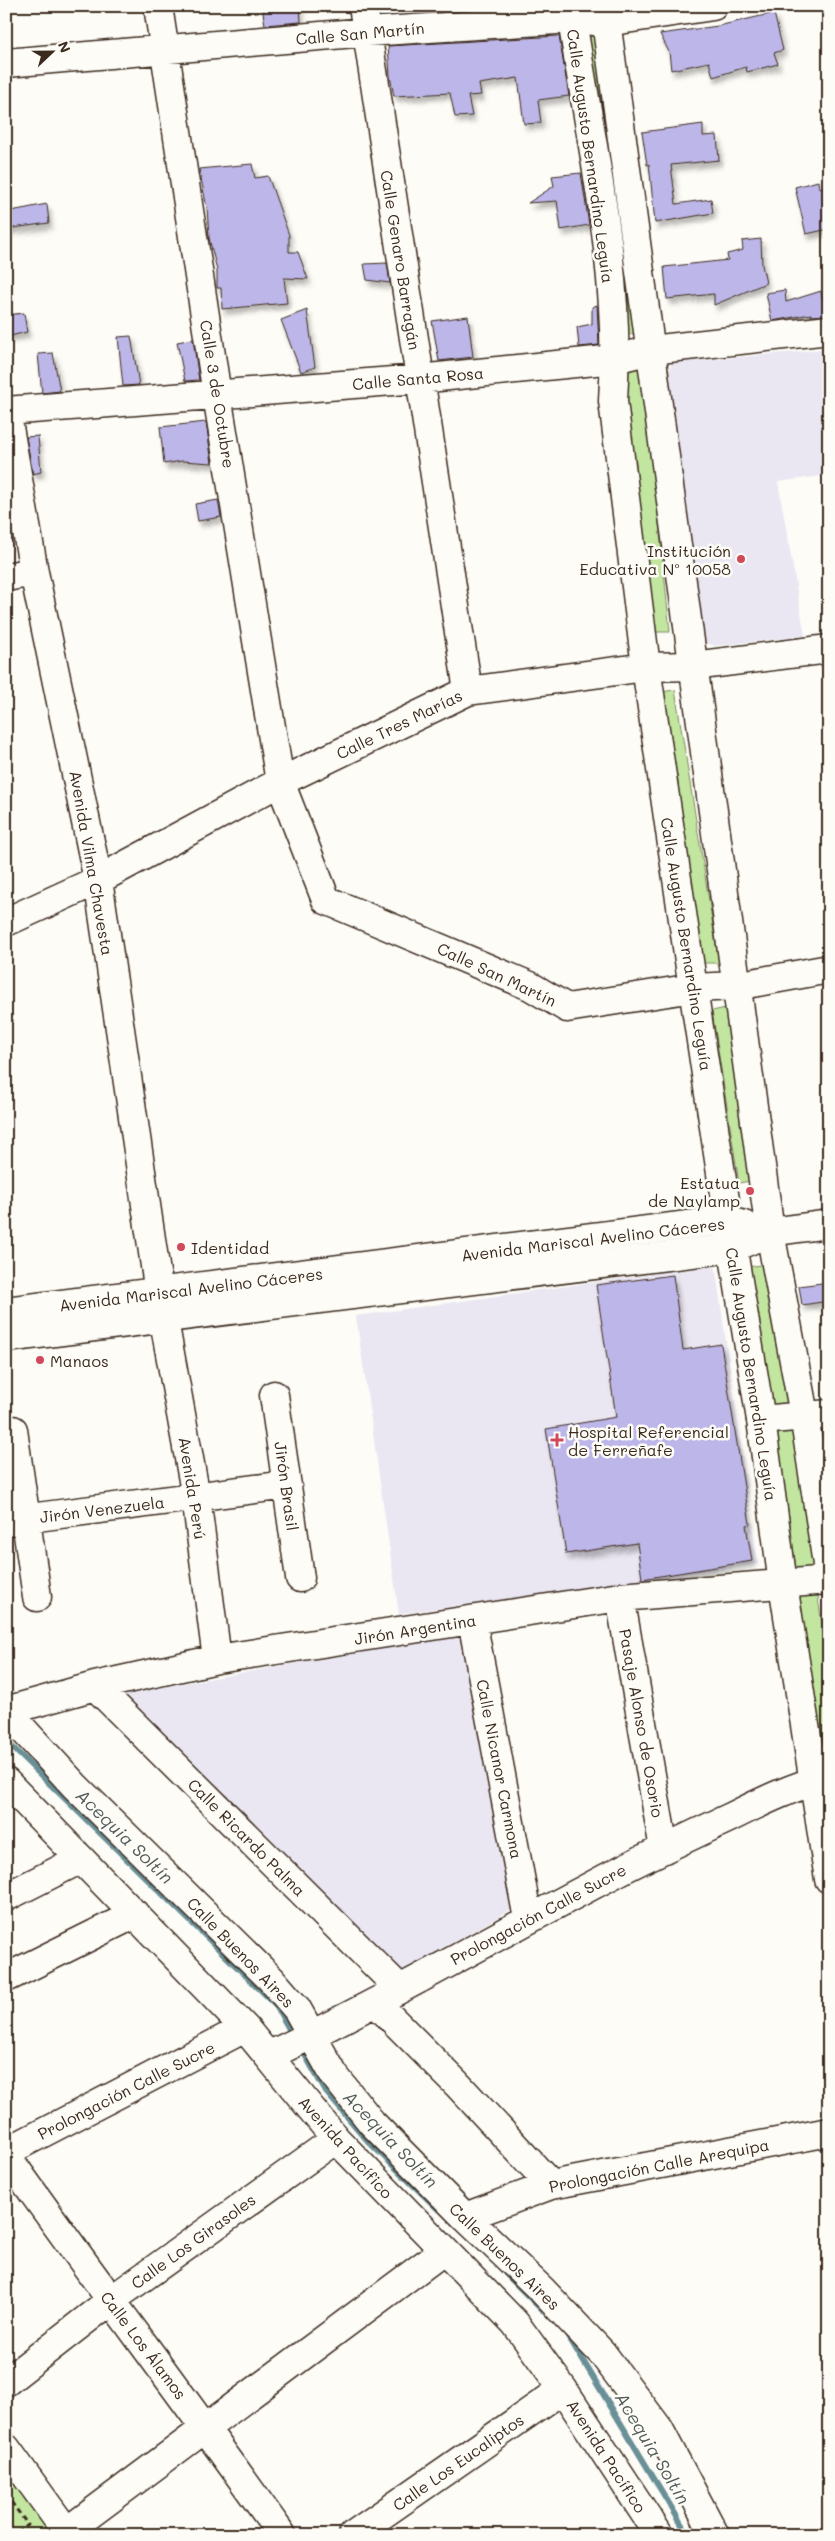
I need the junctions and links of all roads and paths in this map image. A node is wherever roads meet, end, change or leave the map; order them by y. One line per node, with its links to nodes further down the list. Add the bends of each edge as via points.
1 (158, 6): 6 (street, Calle 3 de Octubre)
2 (714, 6): 4 (street, Calle San Martín)
3 (571, 13): 4 (street, Calle San Martín); 5 (street, Calle San Martín); 10 (street, Calle Augusto Bernardino Leguía, via 608,245)
4 (605, 14): 9 (street, Calle Augusto Bernardino Leguía)
5 (365, 19): 6 (street, Calle San Martín); 11 (street, Calle Genaro Barragán)
6 (165, 51): 7 (street, Calle San Martín); 12 (street, Calle 3 de Octubre)
7 (6, 64)
8 (829, 330): 9 (street, Calle Santa Rosa)
9 (651, 350): 10 (street, Calle Santa Rosa); 17 (street, Calle Augusto Bernardino Leguía)
10 (615, 359): 11 (street, Calle Santa Rosa); 18 (street, Calle Augusto Bernardino Leguía, via 613,400)
11 (419, 379): 12 (street, Calle Santa Rosa); 19 (street, Calle Genaro Barragán)
12 (217, 394): 13 (street, Calle Santa Rosa); 20 (street, Calle 3 de Octubre)
13 (6, 411): 14 (street, Avenida Vilma Chavesta)
14 (34, 572): 15 (street); 21 (street, Avenida Vilma Chavesta)
15 (6, 577)
16 (829, 649): 17 (street, Calle Tres Marías)
17 (693, 666): 18 (street, Calle Tres Marías); 24 (street, Calle Augusto Bernardino Leguía)
18 (646, 668): 19 (street, Calle Tres Marías); 25 (street, Calle Augusto Bernardino Leguía)
19 (468, 691): 20 (street, Calle Tres Marías)
20 (280, 782): 21 (street, Calle Tres Marías); 25 (street, Calle San Martín, via 326,900 530,986 567,1008)
21 (98, 880): 22 (street, Calle Tres Marías); 30 (street, Avenida Vilma Chavesta)
22 (6, 922)
23 (829, 969): 24 (street, Calle San Martín)
24 (736, 986): 25 (street, Calle San Martín); 28 (street, Calle Augusto Bernardino Leguía)
25 (693, 988): 26 (street, Calle Augusto Bernardino Leguía)
26 (728, 1220): 28 (street, Avenida Mariscal Avelino Cáceres); 29 (street, Calle Augusto Bernardino Leguía); 30 (street, Avenida Mariscal Avelino Cáceres)
27 (829, 1224): 28 (street)
28 (770, 1232): 29 (street, Avenida Mariscal Avelino Cáceres); 34 (street, Calle Augusto Bernardino Leguía)
29 (732, 1248): 30 (street, Avenida Mariscal Avelino Cáceres); 35 (street, Calle Augusto Bernardino Leguía)
30 (162, 1306): 31 (street, Avenida Mariscal Avelino Cáceres); 32 (street, Avenida Mariscal Avelino Cáceres); 38 (street, Avenida Perú)
31 (6, 1311)
32 (6, 1338)
33 (274, 1395): 37 (street, Jirón Brasil)
34 (816, 1414): 35 (street); 41 (street, Calle Augusto Bernardino Leguía)
35 (761, 1420): 42 (street, Calle Augusto Bernardino Leguía)
36 (13, 1430): 39 (street)
37 (287, 1485): 38 (street, Jirón Venezuela); 40 (street, Jirón Brasil)
38 (196, 1497): 39 (street, Jirón Venezuela); 46 (street, Avenida Perú)
39 (16, 1520): 43 (street)
40 (300, 1578)
41 (829, 1578): 42 (street, Jirón Argentina)
42 (783, 1584): 44 (street, Jirón Argentina); 49 (street, Calle Augusto Bernardino Leguía)
43 (37, 1597)
44 (620, 1597): 45 (street, Jirón Argentina); 51 (street, Pasaje Alonso de Osorio)
45 (472, 1620): 46 (street, Jirón Argentina); 56 (street, Calle Nicanor Carmona)
46 (217, 1659): 47 (street, Jirón Argentina)
47 (95, 1686): 48 (street, Jirón Argentina); 58 (street, Calle Ricardo Palma)
48 (6, 1712): 61 (street, Calle Buenos Aires, via 75,1786 272,1979 297,2009)
49 (821, 1779): 51 (street, Prolongación Calle Sucre, via 790,1788); 53 (street, Calle Augusto Bernardino Leguía)
50 (6, 1782): 52 (street, Avenida Pacífico)
51 (664, 1849): 56 (street, Prolongación Calle Sucre)
52 (81, 1859): 54 (street); 55 (street, Avenida Pacífico)
53 (829, 1879)
54 (6, 1897)
55 (135, 1914): 57 (street); 60 (street, Avenida Pacífico)
56 (528, 1919): 58 (street, Prolongación Calle Sucre)
57 (6, 1978)
58 (399, 1988): 59 (street, Prolongación Calle Sucre)
59 (376, 2003): 61 (street, Prolongación Calle Sucre); 65 (street)
60 (245, 2028): 61 (street, Avenida Pacífico); 64 (street, Prolongación Calle Sucre)
61 (293, 2044): 63 (street, Avenida Pacífico); 66 (street, Calle Buenos Aires, via 334,2075 372,2122)
62 (829, 2132): 65 (street, Prolongación Calle Arequipa)
63 (336, 2139): 67 (street, Avenida Pacífico); 68 (street, Calle Los Girasoles)
64 (6, 2154): 68 (street, Calle Los Álamos)
65 (551, 2185): 66 (street, Prolongación Calle Arequipa)
66 (464, 2217): 79 (street, Calle Buenos Aires, via 542,2290 602,2353 659,2429)
67 (442, 2251): 70 (street, Avenida Pacífico, via 515,2324); 71 (street)
68 (110, 2301): 69 (street, Calle Los Girasoles); 71 (street, Calle Los Álamos)
69 (6, 2382)
70 (563, 2389): 77 (street, Calle Los Eucaliptos); 78 (street, Avenida Pacífico)
71 (206, 2428): 74 (street); 76 (street, Calle Los Álamos)
72 (6, 2448): 74 (street)
73 (6, 2495): 75 (path, via 28,2525)
74 (66, 2534)
75 (15, 2535)
76 (282, 2535)
77 (354, 2535)
78 (659, 2535)
79 (715, 2535)

